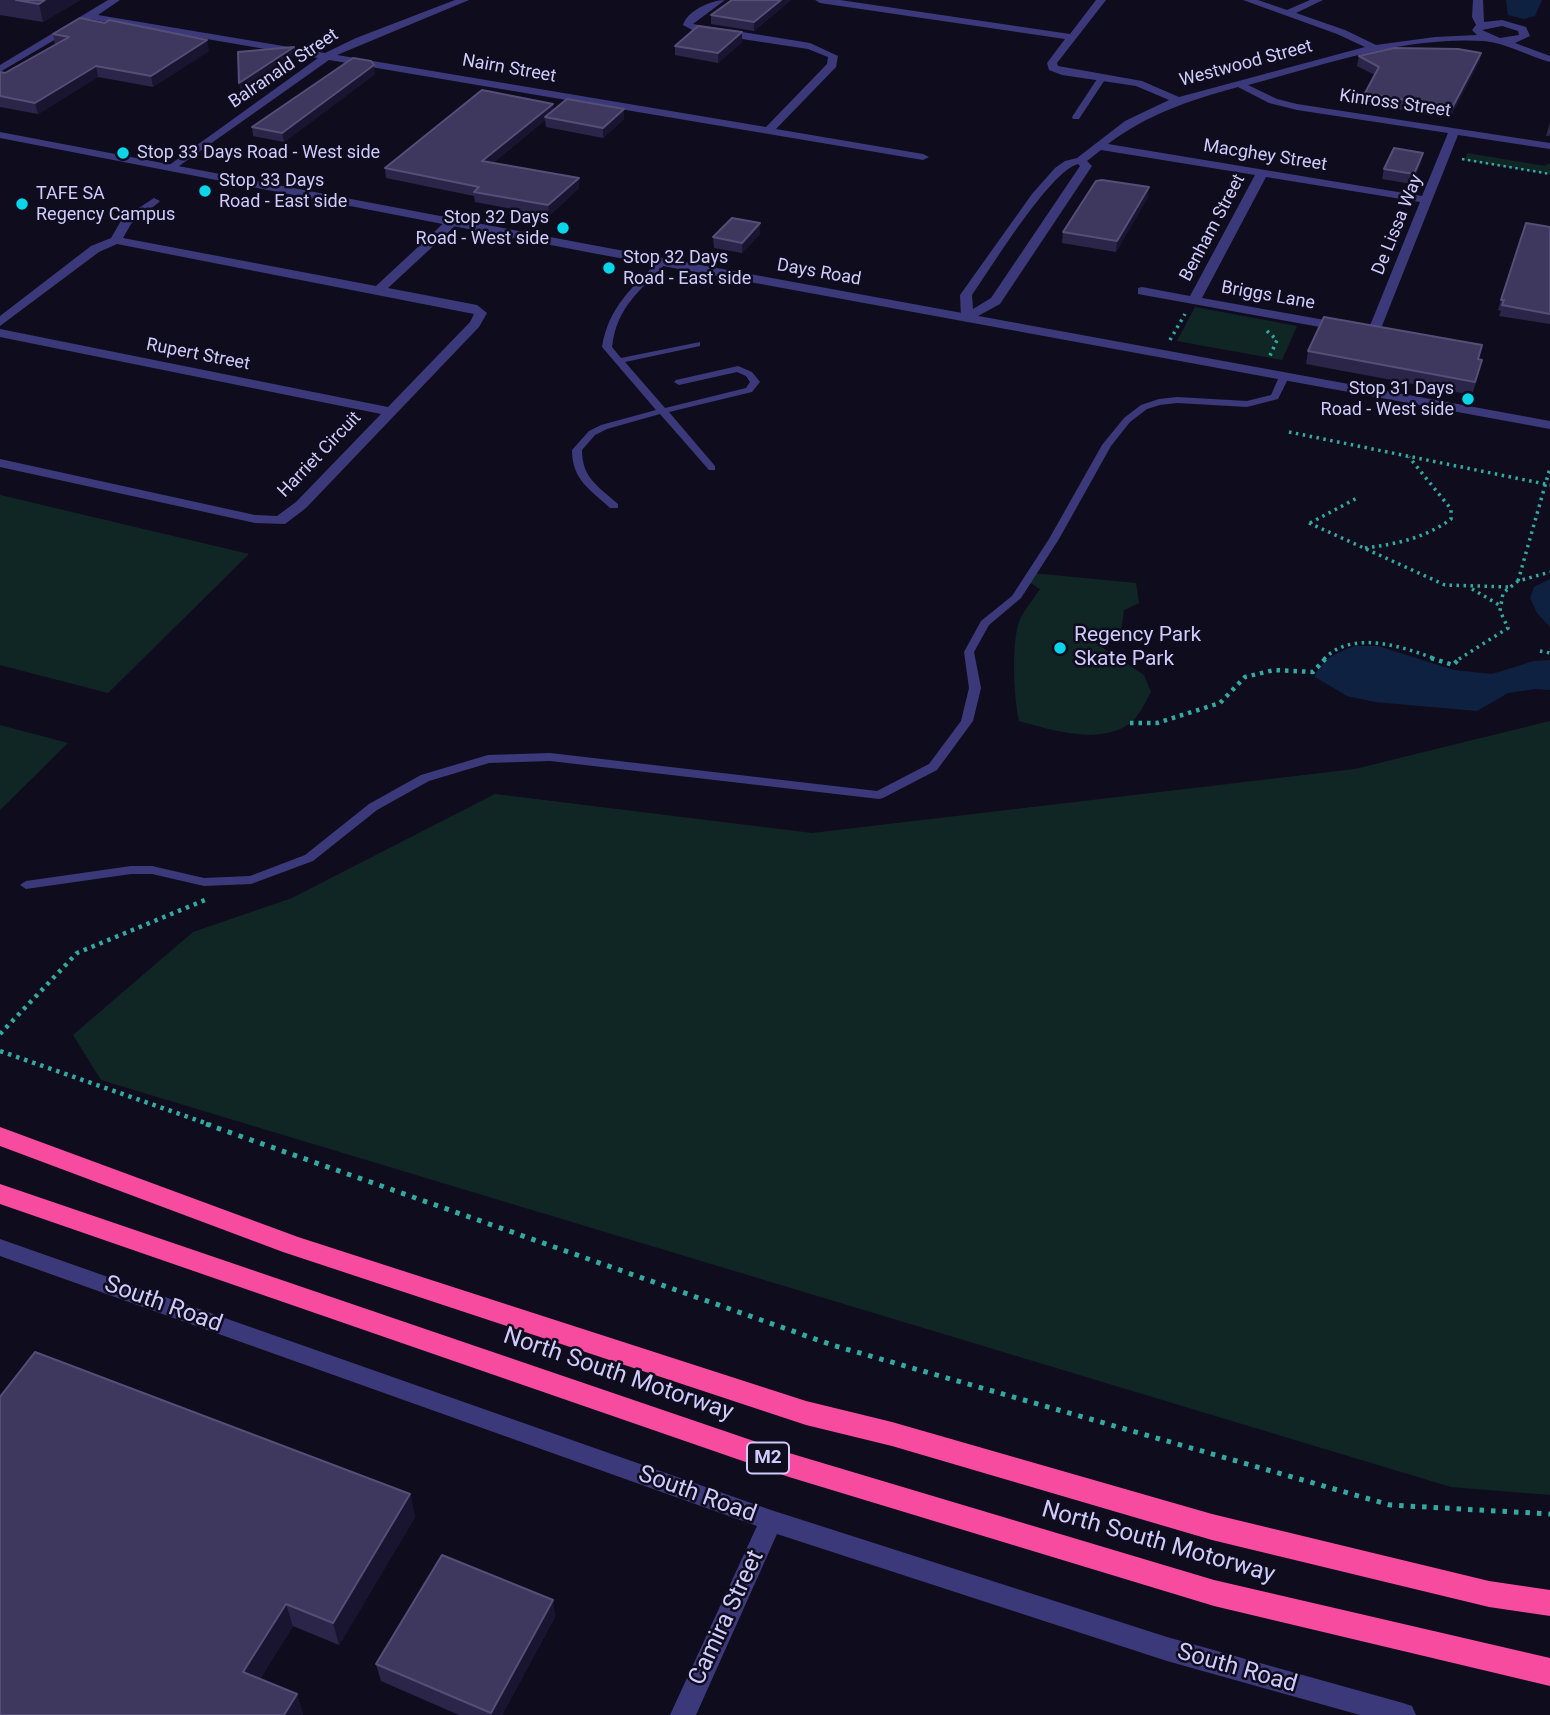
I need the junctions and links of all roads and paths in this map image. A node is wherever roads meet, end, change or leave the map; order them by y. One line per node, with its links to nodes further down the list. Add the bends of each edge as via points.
1 (115, 0): 12 (street)
2 (464, 0): 20 (street, Balranald Street)
3 (720, 0): 28 (street, via 688,20 688,25 810,46 833,56 832,65)
4 (820, 0): 16 (street)
5 (1101, 0): 16 (street)
6 (1248, 0): 9 (street)
7 (1278, 0): 9 (street)
8 (1318, 0): 11 (street)
9 (1265, 5): 11 (street)
10 (1478, 5): 13 (street, via 1488,17); 14 (street)
11 (1288, 13): 19 (street)
12 (89, 16): 20 (street, Nairn Street); 22 (street)
13 (1509, 24): 14 (street, Westwood Street); 15 (street, via 1522,29)
14 (1480, 26): 17 (street, via 1478,33); 18 (street, Westwood Street)
15 (1525, 36): 17 (street, Westwood Street); 21 (street, via 1530,47)
16 (1072, 37): 23 (street, via 1053,68)
17 (1492, 39): 18 (street, Westwood Street); 21 (street)
18 (1436, 40): 19 (street, Westwood Street)
19 (1375, 48): 24 (street, Westwood Street)
20 (329, 55): 28 (street, Nairn Street); 35 (street, Balranald Street)
21 (1547, 58)
22 (0, 69)
23 (1102, 78): 25 (street, via 1139,83); 26 (lane)
24 (1239, 84): 25 (street, Westwood Street); 27 (street, Kinross Street, via 1297,107)
25 (1178, 100): 30 (street, Westwood Street, via 1129,123)
26 (1076, 117)
27 (1454, 131): 31 (street, Kinross Street); 38 (street, De Lissa Way)
28 (766, 132): 33 (street, Nairn Street)
29 (0, 135): 35 (street, Days Road)
30 (1098, 146): 34 (street, Westwood Street); 36 (street, Macghey Street)
31 (1550, 146)
32 (1465, 152): 37 (path, via 1462,160)
33 (923, 157)
34 (1082, 160): 43 (street, Westwood Street, via 1069,163 1044,187); 44 (street, via 1086,166)
35 (172, 168): 40 (street, Days Road)
36 (1262, 173): 38 (street, Macghey Street); 47 (street, Benham Street)
37 (1550, 174)
38 (1427, 200): 54 (street, De Lissa Way)
39 (154, 201): 41 (street, via 126,222)
40 (452, 222): 42 (street, Days Road); 45 (street)
41 (116, 240): 45 (street, Harriet Circuit); 51 (street, via 95,249)
42 (663, 262): 50 (street, Days Road); 57 (lane, via 616,311 607,347)
43 (983, 271): 44 (street); 50 (street, Westwood Street, via 966,295)
44 (1011, 278): 50 (street, via 996,301)
45 (379, 290): 61 (street, Harriet Circuit, via 481,313)
46 (1142, 291): 47 (street, Briggs Lane)
47 (1191, 304): 48 (path); 54 (street, Briggs Lane)
48 (1184, 316): 49 (path); 55 (path)
49 (1191, 317)
50 (967, 318): 59 (street, Days Road)
51 (0, 322)
52 (1261, 325): 58 (path, via 1278,340)
53 (0, 333): 61 (street, Rupert Street)
54 (1378, 333)
55 (1169, 342)
56 (697, 344): 57 (lane)
57 (618, 361): 62 (lane)
58 (1268, 361)
59 (1284, 376): 63 (street, Days Road); 81 (lane, via 1275,397 1263,402 1159,402 1127,420 1107,445 1016,598 985,622 969,652 975,688 967,721 933,766 879,795 550,758 488,759 425,778 373,807 309,858)
60 (679, 382): 62 (lane, via 738,369 755,382 749,390)
61 (388, 411): 66 (street, Harriet Circuit, via 301,505 280,521)
62 (662, 411): 67 (lane); 71 (lane, via 604,427 577,450 581,473)
63 (1550, 425)
64 (1289, 432): 65 (path)
65 (1408, 456): 69 (path); 72 (path, via 1451,509 1451,519 1437,530 1398,545)
66 (0, 463)
67 (712, 468)
68 (1549, 468): 69 (path)
69 (1547, 484): 74 (path)
70 (1359, 497): 72 (path, via 1310,523)
71 (614, 506)
72 (1364, 548): 76 (path, via 1445,585)
73 (1550, 572): 74 (path)
74 (1518, 581): 75 (path)
75 (1510, 587): 76 (path); 77 (path, via 1503,593)
76 (1470, 588): 77 (path)
77 (1501, 607): 80 (path, via 1508,628 1453,665 1367,642 1335,649 1313,672 1274,670 1245,677 1220,703 1157,723)
78 (1540, 651): 79 (path)
79 (1550, 653)
80 (1130, 723)
81 (251, 880): 82 (lane, via 204,882 131,870); 83 (path, via 77,953)
82 (26, 885)
83 (0, 1034)
84 (0, 1051): 88 (path, via 832,1345 1390,1505)
85 (0, 1136): 90 (highway, North South Motorway, via 292,1245 806,1413 1212,1527 1489,1594)
86 (0, 1194): 91 (highway, North South Motorway / M2, via 789,1465 1214,1593)
87 (0, 1247): 89 (street, South Road)
88 (1550, 1514)
89 (771, 1521): 92 (street, Camira Street); 93 (street, South Road, via 1167,1649)
90 (1550, 1602)
91 (1550, 1672)
92 (683, 1715)
93 (1403, 1715)

